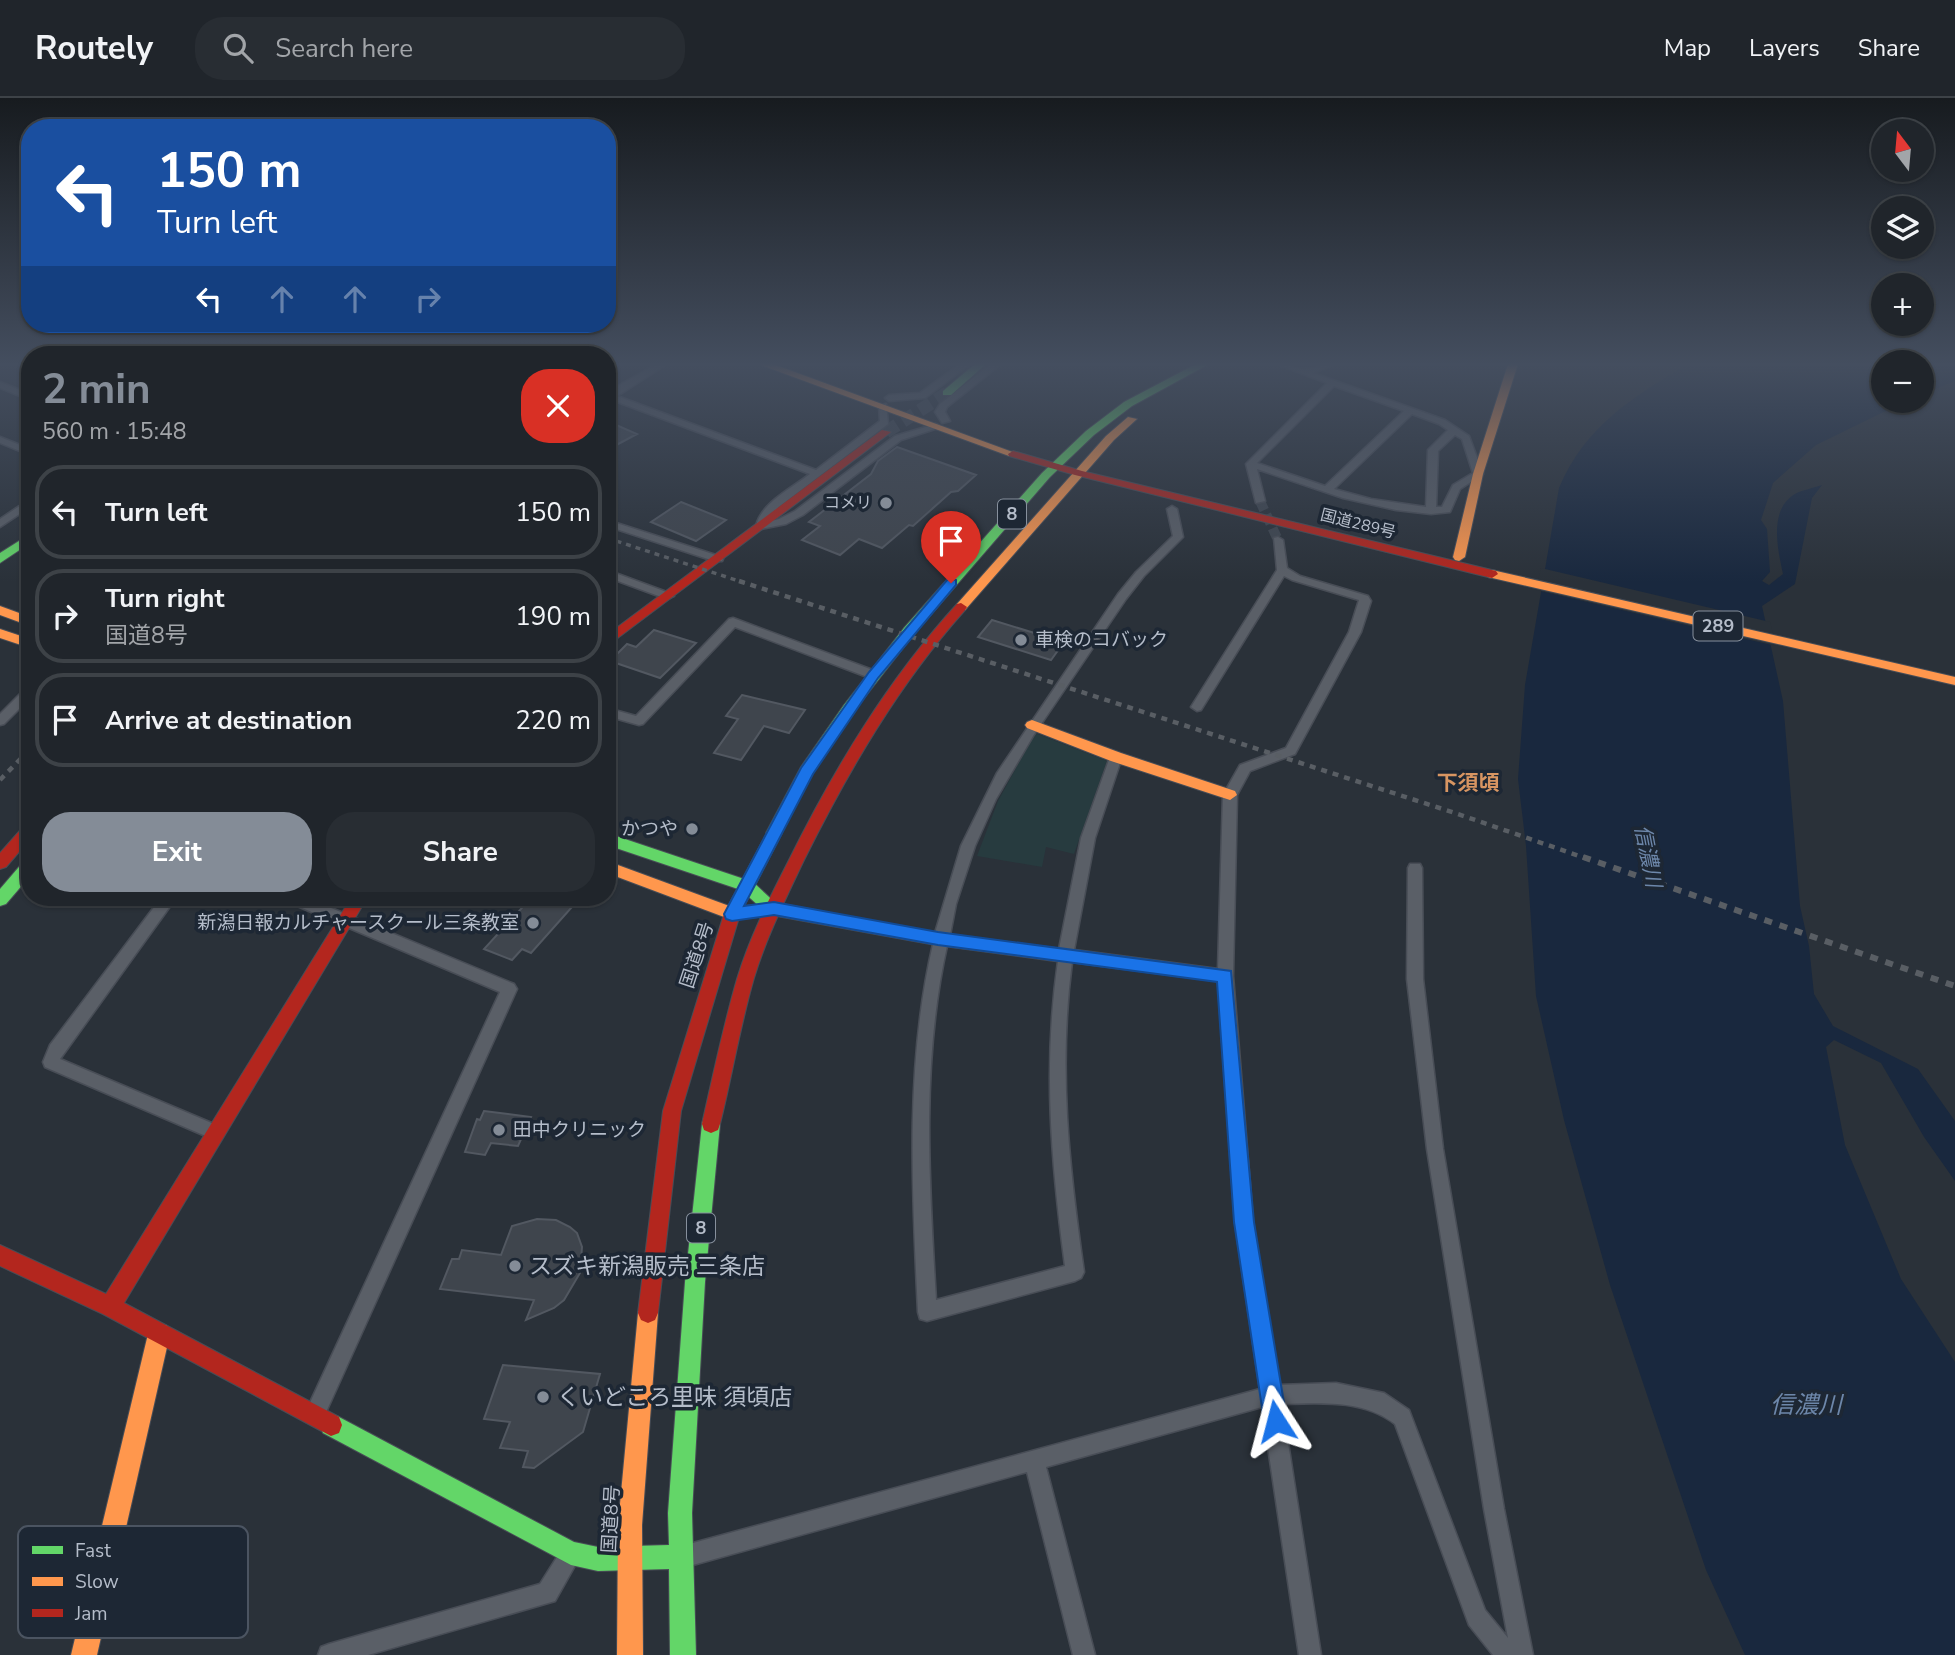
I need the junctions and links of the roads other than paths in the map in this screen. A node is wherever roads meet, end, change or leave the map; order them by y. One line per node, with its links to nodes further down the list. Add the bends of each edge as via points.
1 (718, 437): 20 (street)
2 (865, 437): 20 (street)
3 (880, 437): 34 (main road)
4 (902, 437): 34 (street, via 799,513)
5 (971, 437): 16 (main road, 国道289号 / 289)
6 (980, 437): 17 (main road, 国道289号 / 289)
7 (1088, 437): 17 (main road, 国道8号 / 8)
8 (1113, 437): 19 (main road, 8)
9 (1278, 437): 18 (street)
10 (1383, 437): 23 (street)
11 (1447, 437): 28 (street, via 1433,450)
12 (1464, 437): 21 (street)
13 (1490, 437): 21 (main road)
14 (0, 440): 15 (street)
15 (21, 448)
16 (1004, 451): 17 (main road, 国道289号 / 289); 35 (main road, via 1026,478 1024,487 1000,514)
17 (1059, 462): 19 (main road, 国道289号 / 289); 35 (main road, 国道8号 / 8)
18 (1251, 464): 23 (street); 24 (street)
19 (1083, 469): 22 (main road, 国道289号 / 289); 29 (main road, 8); 39 (main road, 国道289号 / 289)
20 (816, 473): 34 (street, via 763,517)
21 (1478, 474): 28 (street, via 1456,487 1446,510); 39 (main road)
22 (1142, 489): 29 (main road, via 1088,493); 42 (main road, 国道289号 / 289)
23 (1327, 489): 28 (street, via 1402,508)
24 (1260, 501)
25 (21, 508): 30 (street)
26 (1172, 509): 58 (street, via 1178,537 1140,575)
27 (0, 510): 30 (street)
28 (1431, 510)
29 (1044, 512): 72 (main road, 8, via 936,635 858,744)
30 (12, 515): 31 (street)
31 (0, 524)
32 (21, 526): 37 (main road)
33 (616, 526): 41 (street)
34 (761, 526): 41 (main road)
35 (997, 532): 52 (main road, 国道8号 / 8)
36 (1278, 540): 43 (street)
37 (0, 542)
38 (21, 544): 40 (main road)
39 (1459, 557): 42 (main road, 国道289号 / 289)
40 (0, 559)
41 (718, 559): 45 (main road)
42 (1482, 567): 51 (main road, 国道289号 / 289); 53 (main road, 国道289号 / 289)
43 (1282, 569): 55 (street); 60 (street, via 1365,601 1354,632 1291,751 1245,768)
44 (616, 576): 45 (street)
45 (668, 596): 49 (main road)
46 (0, 610): 47 (main road)
47 (21, 618)
48 (0, 633): 50 (main road)
49 (616, 635)
50 (21, 641)
51 (1955, 673)
52 (874, 675): 56 (street, via 733,622 639,720); 67 (main road, 国道8号 / 8, via 806,771)
53 (1955, 681)
54 (21, 700): 57 (street)
55 (1197, 707)
56 (616, 714)
57 (0, 721)
58 (1032, 725): 59 (main road); 75 (street, via 968,845)
59 (1116, 757): 60 (main road); 76 (street, via 1088,836)
60 (1230, 795): 77 (street)
61 (21, 839): 63 (main road)
62 (616, 842): 67 (main road)
63 (0, 863)
64 (1415, 868): 95 (street, via 1415,979 1435,1149)
65 (616, 870): 73 (main road)
66 (21, 876): 68 (main road)
67 (747, 886): 72 (main road); 73 (main road, 国道8号 / 8)
68 (0, 900)
69 (163, 906): 78 (street, via 51,1062)
70 (311, 906): 74 (street)
71 (354, 906): 74 (main road)
72 (774, 909): 73 (main road); 75 (street); 87 (main road, 8, via 746,977 713,1109 695,1282)
73 (732, 914): 88 (main road, 国道8号 / 8, via 672,1111 649,1300)
74 (345, 921): 78 (main road); 83 (street, via 509,989)
75 (938, 939): 76 (street); 76 (street, via 919,1129 927,1312 1075,1272 1056,1051)
76 (1065, 957): 77 (street)
77 (1225, 976): 82 (street, via 1244,1222)
78 (215, 1132): 80 (main road)
79 (0, 1255): 80 (main road)
80 (110, 1307): 81 (main road)
81 (159, 1334): 83 (main road); 85 (main road)
82 (1272, 1395): 84 (street); 93 (street); 94 (street, via 1336,1393 1384,1403 1402,1417 1477,1617)
83 (315, 1414): 86 (main road)
84 (1034, 1461): 87 (street); 92 (street)
85 (114, 1526)
86 (571, 1553): 88 (main road); 89 (street, via 547,1593)
87 (681, 1557): 88 (main road); 91 (main road, 8)
88 (630, 1559): 90 (main road, 国道8号 / 8)
89 (329, 1655)
90 (630, 1655)
91 (683, 1655)
92 (1084, 1655)
93 (1310, 1655)
94 (1507, 1655)
95 (1522, 1655)

